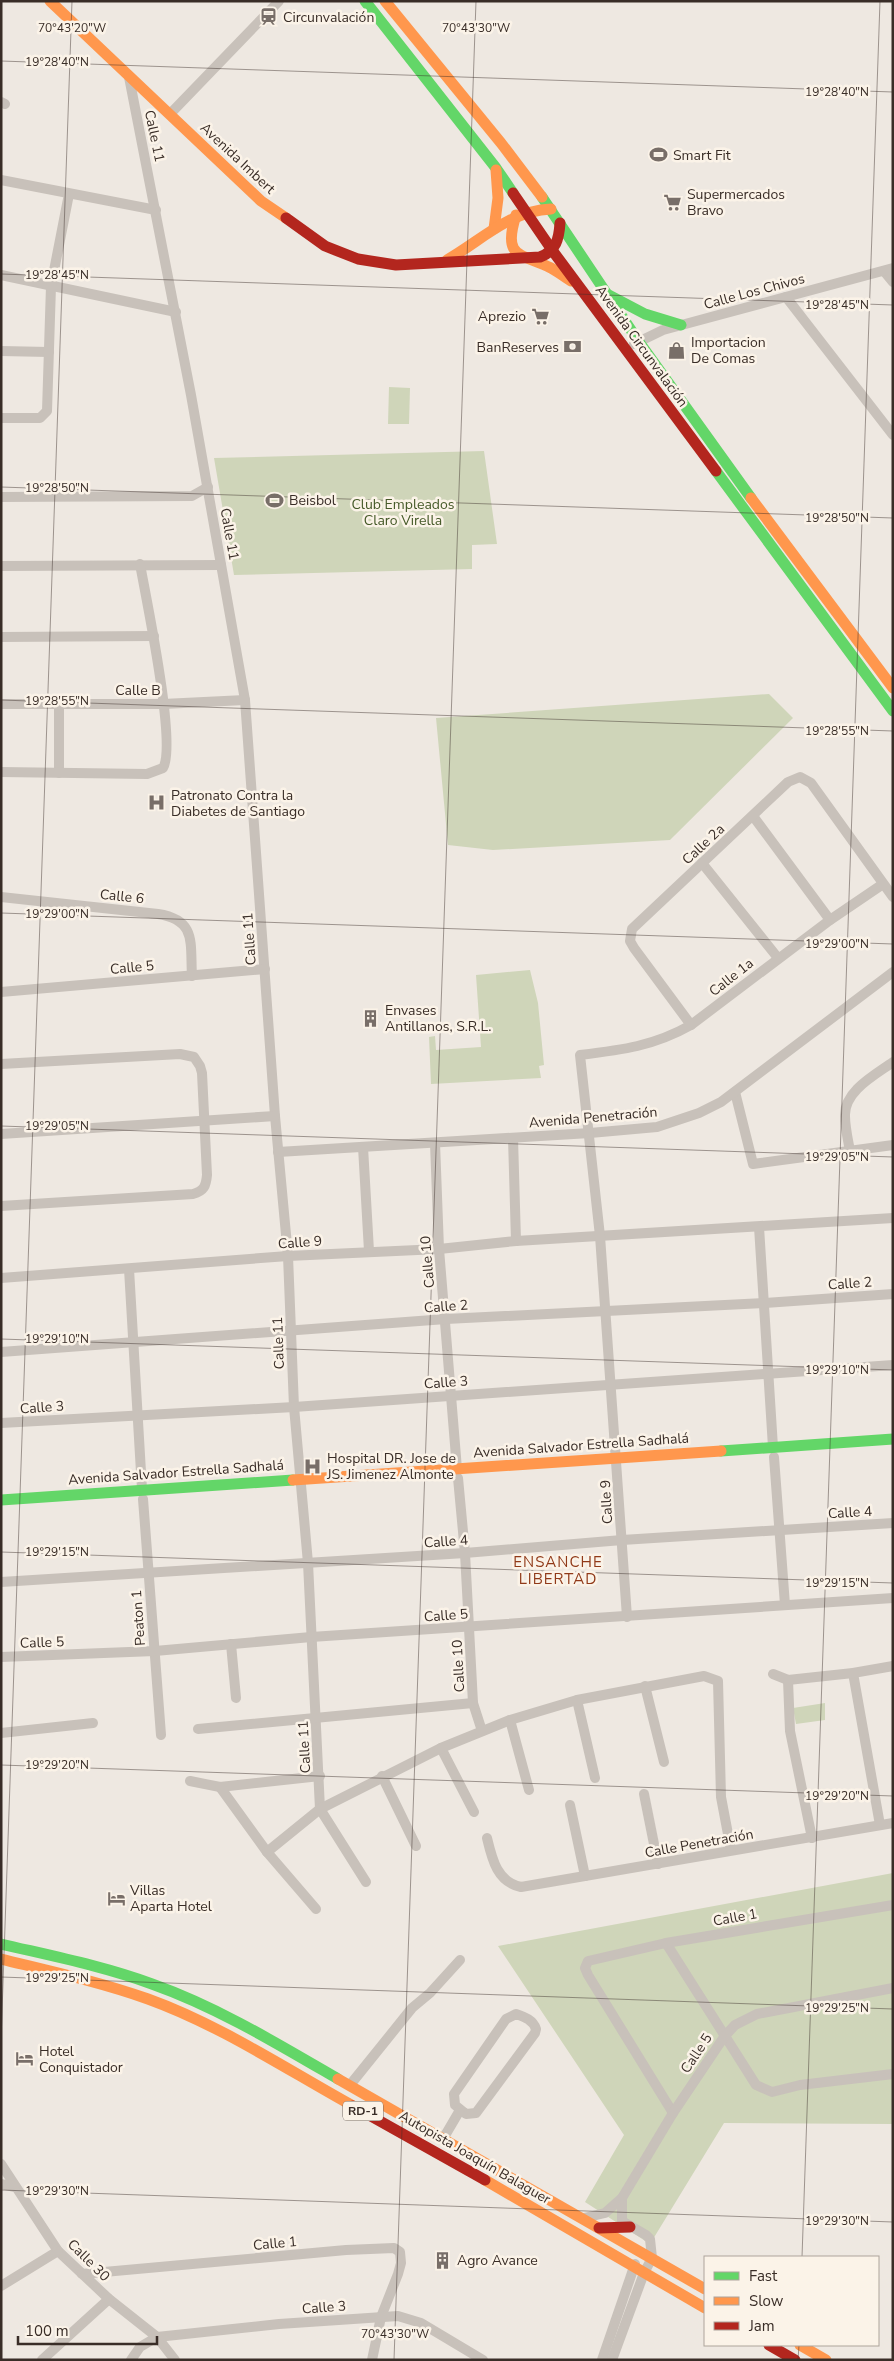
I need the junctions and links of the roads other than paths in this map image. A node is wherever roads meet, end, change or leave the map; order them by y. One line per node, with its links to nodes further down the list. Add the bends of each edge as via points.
1 (50, 1): 5 (main road, Avenida Imbert)
2 (279, 1): 6 (street)
3 (365, 1): 7 (main road, Avenida Circunvalación)
4 (385, 1): 10 (main road, Avenida Circunvalación)
5 (129, 77): 6 (main road, Avenida Imbert); 11 (street, Calle 11)
6 (170, 114): 17 (main road, Avenida Imbert, via 261,201 325,246 375,263)
7 (496, 168): 12 (main road, Avenida Circunvalación); 14 (main road, via 498,198)
8 (1, 180): 9 (street)
9 (69, 194): 11 (street); 21 (street)
10 (552, 209): 12 (main road, via 537,208); 13 (main road, Avenida Circunvalación)
11 (156, 210): 25 (street, Calle 11)
12 (521, 213): 14 (main road, Avenida Imbert); 15 (main road, Avenida Circunvalación); 16 (main road, via 510,234 513,247)
13 (560, 223): 15 (main road, via 560,238); 23 (main road, Avenida Circunvalación)
14 (494, 229): 17 (main road, Avenida Imbert)
15 (552, 250): 16 (main road, Avenida Imbert, via 541,257); 22 (main road, Avenida Circunvalación)
16 (523, 258): 17 (main road, Avenida Imbert); 22 (main road, via 551,268)
17 (441, 262)
18 (888, 270): 20 (street); 24 (street, Calle Los Chivos)
19 (1, 275): 21 (street)
20 (893, 282)
21 (51, 286): 25 (street); 30 (street)
22 (582, 289): 28 (main road, Avenida Circunvalación)
23 (606, 293): 26 (main road, via 645,314); 27 (main road, Avenida Circunvalación)
24 (786, 297): 26 (street, Calle Los Chivos); 32 (street)
25 (176, 312): 33 (street, Calle 11)
26 (681, 325): 27 (street, Calle Los Chivos)
27 (639, 342): 28 (street, Calle Los Chivos); 40 (main road, Avenida Circunvalación, via 757,507)
28 (624, 348): 45 (main road, Avenida Circunvalación)
29 (1, 351): 30 (street)
30 (49, 352): 31 (street, via 47,411 40,418)
31 (1, 418)
32 (893, 435)
33 (208, 487): 34 (street, via 192,496); 36 (street, Calle 11)
34 (1, 497)
35 (140, 564): 36 (street); 37 (street); 38 (street)
36 (221, 565): 41 (street, Calle 11)
37 (1, 566)
38 (154, 636): 39 (street); 44 (street)
39 (1, 637)
40 (893, 688)
41 (245, 700): 44 (street, Calle B); 55 (street, Calle 11)
42 (59, 703): 43 (street, Calle B); 44 (street, Calle B); 47 (street)
43 (1, 704)
44 (163, 704): 47 (street, via 168,755 163,768 146,774)
45 (893, 711)
46 (1, 772): 47 (street)
47 (59, 773)
48 (753, 816): 49 (street, Calle 2a); 50 (street, Calle 2a, via 788,782 800,777 811,783); 53 (street)
49 (702, 863): 54 (street); 59 (street, Calle 2a, via 632,929 630,935 634,948)
50 (883, 884): 52 (street); 53 (street, Calle 1a)
51 (1, 897): 57 (street, Calle 6, via 176,918 185,924 189,934)
52 (893, 897)
53 (830, 920): 54 (street, Calle 1a)
54 (778, 958): 59 (street, Calle 1a)
55 (266, 969): 57 (street, Calle 5); 64 (street, Calle 11)
56 (893, 972): 63 (street, Avenida Penetración)
57 (192, 976): 58 (street, Calle 5)
58 (1, 992)
59 (691, 1025): 60 (street, Calle 1a, via 646,1046)
60 (580, 1055): 66 (street, Calle 9)
61 (893, 1062): 72 (street, via 848,1099 844,1115)
62 (1, 1064): 65 (street, via 180,1054 194,1057 202,1073)
63 (735, 1092): 66 (street, Avenida Penetración, via 699,1113 657,1127); 72 (street, via 753,1164)
64 (275, 1116): 65 (street); 73 (street, Calle 11)
65 (204, 1120): 67 (street); 74 (street, via 207,1175 202,1191)
66 (590, 1133): 68 (street, Avenida Penetración); 77 (street, Calle 9)
67 (1, 1134)
68 (513, 1138): 69 (street, Avenida Penetración); 78 (street)
69 (435, 1143): 71 (street, Avenida Penetración); 79 (street, Calle 10)
70 (893, 1145): 72 (street)
71 (363, 1147): 73 (street, Avenida Penetración); 80 (street)
72 (850, 1151)
73 (278, 1152): 81 (street, Calle 11)
74 (1, 1206)
75 (893, 1218): 76 (street, Calle 9)
76 (759, 1227): 77 (street, Calle 9); 85 (street)
77 (600, 1236): 78 (street, Calle 9); 86 (street, Calle 9)
78 (516, 1241): 79 (street, Calle 9)
79 (439, 1249): 80 (street, Calle 9); 87 (street, Calle 10)
80 (369, 1251): 81 (street, Calle 9)
81 (288, 1256): 82 (street, Calle 9); 88 (street, Calle 11)
82 (129, 1269): 83 (street, Calle 9); 89 (street, Peaton 1)
83 (1, 1278)
84 (893, 1294): 85 (street, Calle 2)
85 (765, 1303): 86 (street, Calle 2); 92 (street)
86 (605, 1311): 87 (street, Calle 2); 93 (street, Calle 9)
87 (446, 1319): 88 (street, Calle 2); 94 (street, Calle 10)
88 (292, 1332): 89 (street, Calle 2); 95 (street, Calle 11)
89 (134, 1343): 90 (street, Calle 2); 96 (street, Peaton 1)
90 (1, 1352)
91 (893, 1365): 92 (street, Calle 3)
92 (768, 1374): 93 (street, Calle 3); 100 (street)
93 (610, 1384): 94 (street, Calle 3); 101 (street, Calle 9)
94 (453, 1396): 95 (street, Calle 3); 102 (street, Calle 10)
95 (294, 1407): 96 (street, Calle 3); 103 (street, Calle 11)
96 (138, 1414): 97 (street, Calle 3); 104 (street, Peaton 1)
97 (1, 1424)
98 (893, 1439): 100 (main road, Avenida Salvador Estrella Sadhalá)
99 (893, 1448): 100 (main road, Avenida Salvador Estrella Sadhalá)
100 (773, 1452): 101 (main road, Avenida Salvador Estrella Sadhalá); 108 (street)
101 (617, 1462): 102 (main road, Avenida Salvador Estrella Sadhalá); 109 (street, Calle 9)
102 (457, 1473): 103 (main road, Avenida Salvador Estrella Sadhalá); 110 (street, Calle 10)
103 (301, 1483): 104 (main road, Avenida Salvador Estrella Sadhalá); 111 (street, Calle 11)
104 (143, 1494): 105 (main road, Avenida Salvador Estrella Sadhalá); 106 (main road, Avenida Salvador Estrella Sadhalá); 112 (street, Peaton 1)
105 (1, 1500)
106 (1, 1509)
107 (893, 1523): 108 (street, Calle 4)
108 (780, 1530): 109 (street, Calle 4); 115 (street)
109 (622, 1540): 110 (street, Calle 4); 116 (street, Calle 9)
110 (465, 1553): 111 (street, Calle 4); 117 (street, Calle 10)
111 (308, 1563): 112 (street, Calle 4); 118 (street, Calle 11)
112 (149, 1573): 113 (street, Calle 4); 120 (street, Peaton 1)
113 (1, 1582)
114 (893, 1598): 115 (street, Calle 5)
115 (785, 1605): 116 (street, Calle 5)
116 (627, 1617): 117 (street, Calle 5)
117 (470, 1627): 118 (street, Calle 5); 129 (street, Calle 10)
118 (311, 1638): 119 (street, Calle 5); 130 (street, Calle 11)
119 (231, 1644): 120 (street, Calle 5); 127 (street)
120 (155, 1651): 121 (street, Calle 5); 136 (street, Peaton 1)
121 (1, 1657)
122 (893, 1666): 123 (street)
123 (853, 1673): 125 (street); 150 (street)
124 (773, 1674): 125 (street)
125 (788, 1680): 152 (street, via 790,1731)
126 (645, 1686): 128 (street); 138 (street); 154 (street, via 704,1676 718,1681 721,1797)
127 (236, 1698)
128 (577, 1700): 131 (street); 141 (street)
129 (473, 1703): 130 (street); 134 (street, Calle 10)
130 (316, 1718): 133 (street); 139 (street, Calle 11)
131 (510, 1720): 134 (street); 144 (street)
132 (94, 1723): 135 (street)
133 (198, 1729)
134 (482, 1732): 137 (street)
135 (1, 1733)
136 (161, 1735)
137 (441, 1748): 140 (street); 148 (street)
138 (664, 1762)
139 (320, 1776): 143 (street); 147 (street, Calle 11)
140 (382, 1776): 147 (street); 153 (street)
141 (595, 1778)
142 (190, 1781): 143 (street)
143 (220, 1787): 155 (street)
144 (528, 1790)
145 (644, 1794): 156 (street)
146 (570, 1805): 157 (street)
147 (320, 1809): 155 (street); 158 (street)
148 (474, 1812)
149 (893, 1822): 150 (street, Calle Penetración)
150 (880, 1824): 152 (street, Calle Penetración)
151 (487, 1838): 157 (street, Calle Penetración, via 495,1868 511,1885 534,1886)
152 (812, 1838): 154 (street, Calle Penetración)
153 (416, 1846)
154 (731, 1850): 156 (street, Calle Penetración)
155 (267, 1852): 160 (street)
156 (658, 1864): 157 (street, Calle Penetración)
157 (585, 1876)
158 (366, 1882)
159 (893, 1905): 161 (street, Calle 1)
160 (316, 1909)
161 (666, 1943): 166 (street); 170 (street, Calle 1, via 593,1959 585,1965)
162 (1, 1944): 168 (main road, Autopista Joaquín Balaguer / RD-1, via 62,1956 182,1996)
163 (1, 1958): 181 (main road, Autopista Joaquín Balaguer / RD-1, via 148,1999 206,2024 264,2054)
164 (460, 1960): 168 (street, via 412,2008)
165 (893, 1988): 166 (street, Calle 5, via 757,2014 735,2025)
166 (724, 2037): 167 (street, via 756,2085 766,2091); 170 (street, Calle 5)
167 (893, 2074)
168 (350, 2085): 171 (main road, Autopista Joaquín Balaguer / RD-1)
169 (460, 2110): 169 (street, via 453,2101 454,2094 500,2026 509,2016 525,2017 534,2025 535,2033 476,2113 466,2114); 171 (street)
170 (672, 2113): 175 (street, Calle 5)
171 (443, 2139): 176 (main road, Autopista Joaquín Balaguer / RD-1)
172 (1, 2164): 174 (street, Calle 30)
173 (1, 2184): 174 (street)
174 (15, 2187): 179 (street, Calle 30)
175 (622, 2198): 176 (street, Calle 5, via 605,2213); 177 (street, via 620,2216)
176 (582, 2219): 178 (main road, Autopista Joaquín Balaguer / RD-1)
177 (630, 2227): 178 (main road); 180 (street, via 641,2231 650,2240)
178 (599, 2228): 180 (main road, Autopista Joaquín Balaguer / RD-1)
179 (58, 2251): 182 (street, Calle 30); 183 (street)
180 (647, 2255): 181 (street); 184 (main road, Autopista Joaquín Balaguer / RD-1)
181 (639, 2270): 186 (main road, Autopista Joaquín Balaguer / RD-1); 197 (street); 198 (street)
182 (82, 2274): 185 (street, Calle 30); 187 (street, Calle 1, via 386,2246 400,2252 401,2263)
183 (1, 2286)
184 (704, 2288)
185 (109, 2299): 188 (street, Calle 30); 192 (street)
186 (704, 2307)
187 (381, 2317): 188 (street, Calle 3); 191 (street, Calle 3, via 398,2316 421,2323); 195 (street)
188 (157, 2336): 193 (street, via 140,2347); 194 (street, Calle 30)
189 (771, 2346): 199 (main road)
190 (802, 2346): 200 (main road)
191 (464, 2355): 196 (street, Calle 3)
192 (42, 2360)
193 (131, 2360)
194 (175, 2360)
195 (372, 2360)
196 (483, 2360)
197 (602, 2360)
198 (612, 2360)
199 (795, 2360)
200 (826, 2360)

